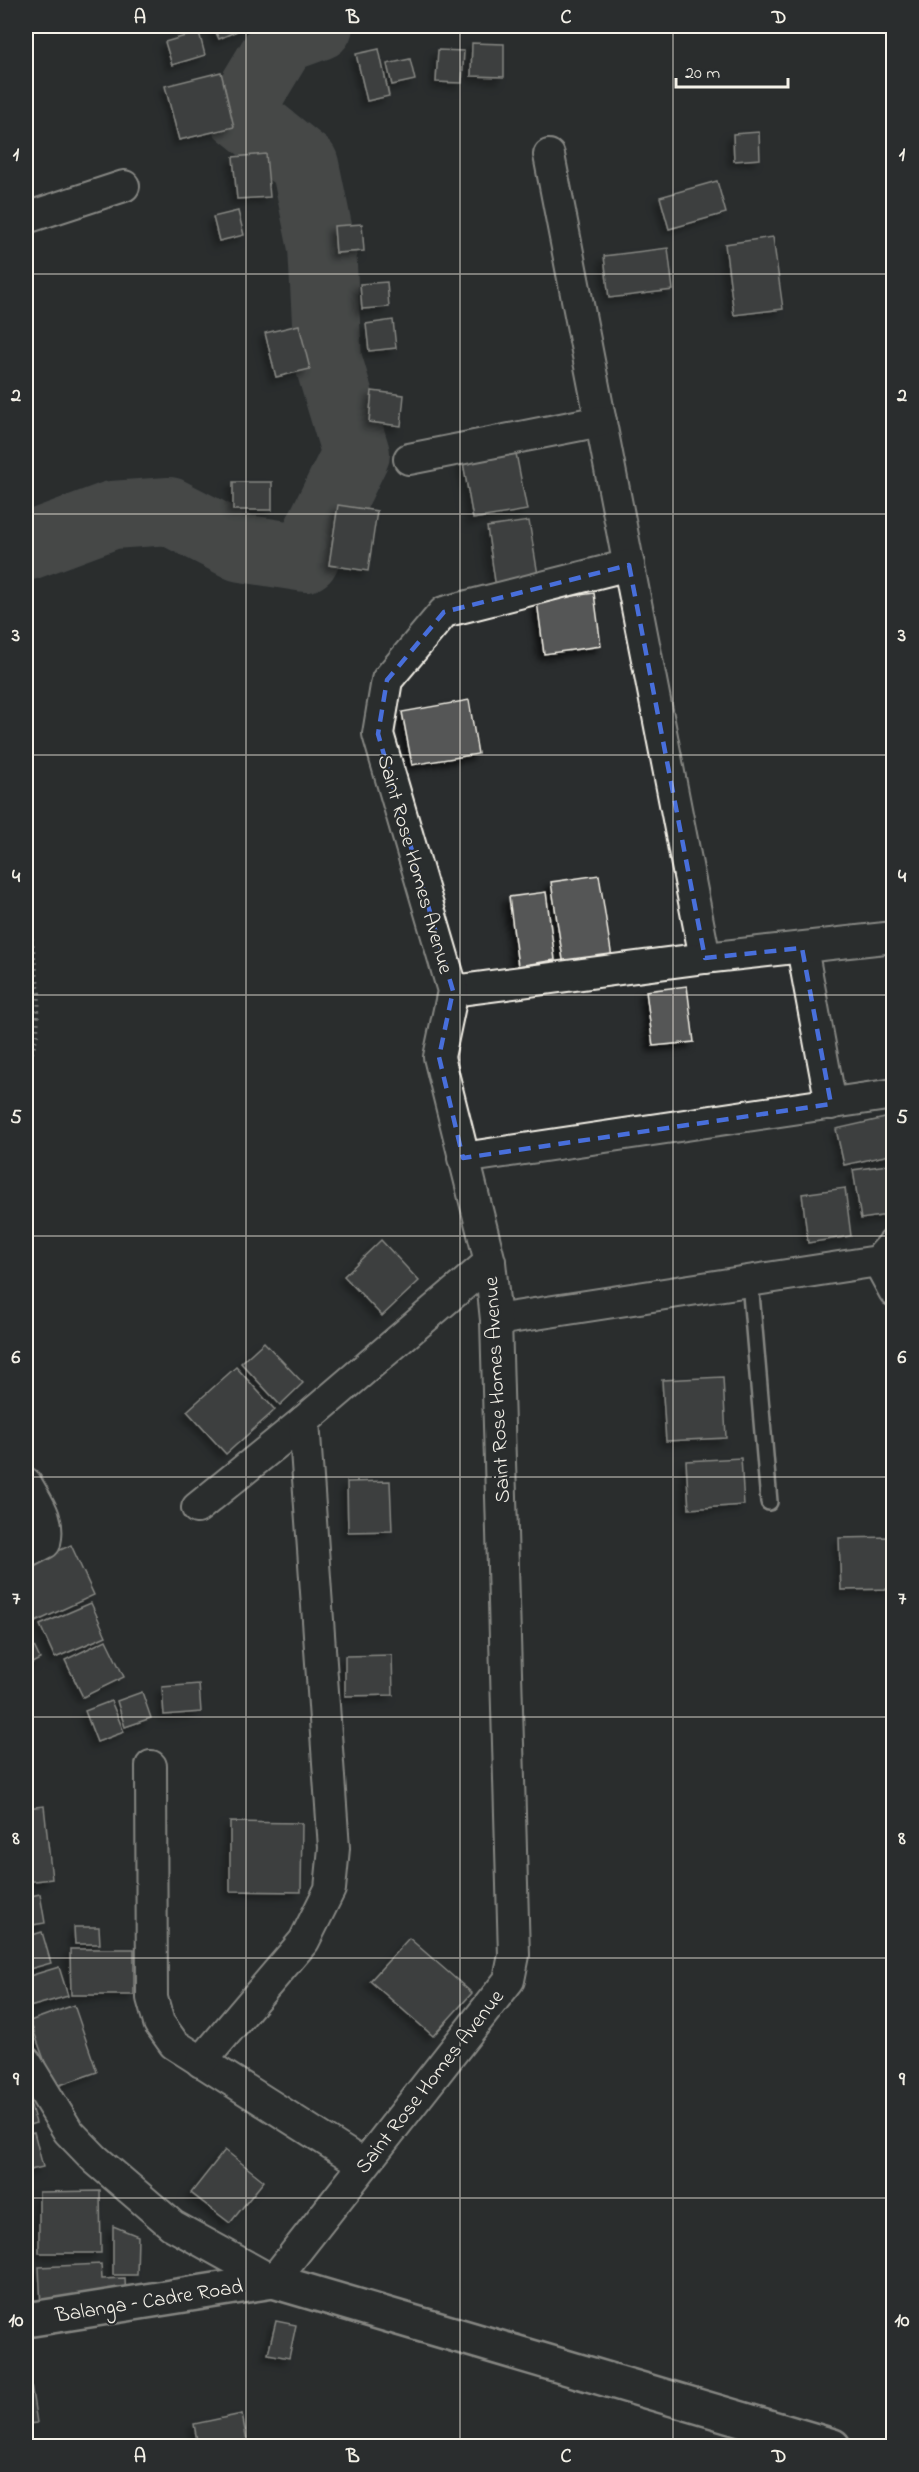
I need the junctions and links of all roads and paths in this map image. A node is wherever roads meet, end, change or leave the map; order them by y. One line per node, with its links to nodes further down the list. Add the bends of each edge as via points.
1 (549, 155): 4 (street)
2 (124, 186): 3 (street)
3 (26, 218)
4 (601, 421): 5 (street); 6 (street)
5 (409, 459)
6 (629, 565): 10 (street); 11 (street, Saint Rose Homes Avenue, via 444,612 387,680 378,734)
7 (26, 897): 12 (path, via 39,993 37,1035)
8 (894, 937): 9 (street)
9 (802, 948): 10 (street); 14 (street)
10 (705, 958): 11 (street)
11 (453, 991): 15 (street, Saint Rose Homes Avenue, via 439,1057)
12 (26, 1073)
13 (894, 1094): 14 (street)
14 (831, 1104): 15 (street)
15 (463, 1158): 17 (street, Saint Rose Homes Avenue)
16 (886, 1252): 18 (street); 19 (street)
17 (490, 1263): 20 (street, Saint Rose Homes Avenue); 21 (street)
18 (750, 1282): 20 (street); 23 (lane)
19 (894, 1290)
20 (496, 1320): 29 (street, Saint Rose Homes Avenue, via 514,1955 509,1980)
21 (304, 1421): 24 (street); 28 (street, via 334,1848 330,1889 304,1941)
22 (26, 1483): 25 (street, via 46,1519 47,1534 45,1543)
23 (770, 1502)
24 (197, 1508)
25 (26, 1553)
26 (151, 1766): 28 (street, via 152,1998 159,2023 174,2044)
27 (26, 2062): 30 (street, via 68,2131 95,2159 172,2224)
28 (201, 2062): 29 (street)
29 (363, 2164): 30 (street, Saint Rose Homes Avenue)
30 (273, 2281): 31 (street, Balanga – Cadre Road); 32 (street)
31 (26, 2320)
32 (833, 2446)

